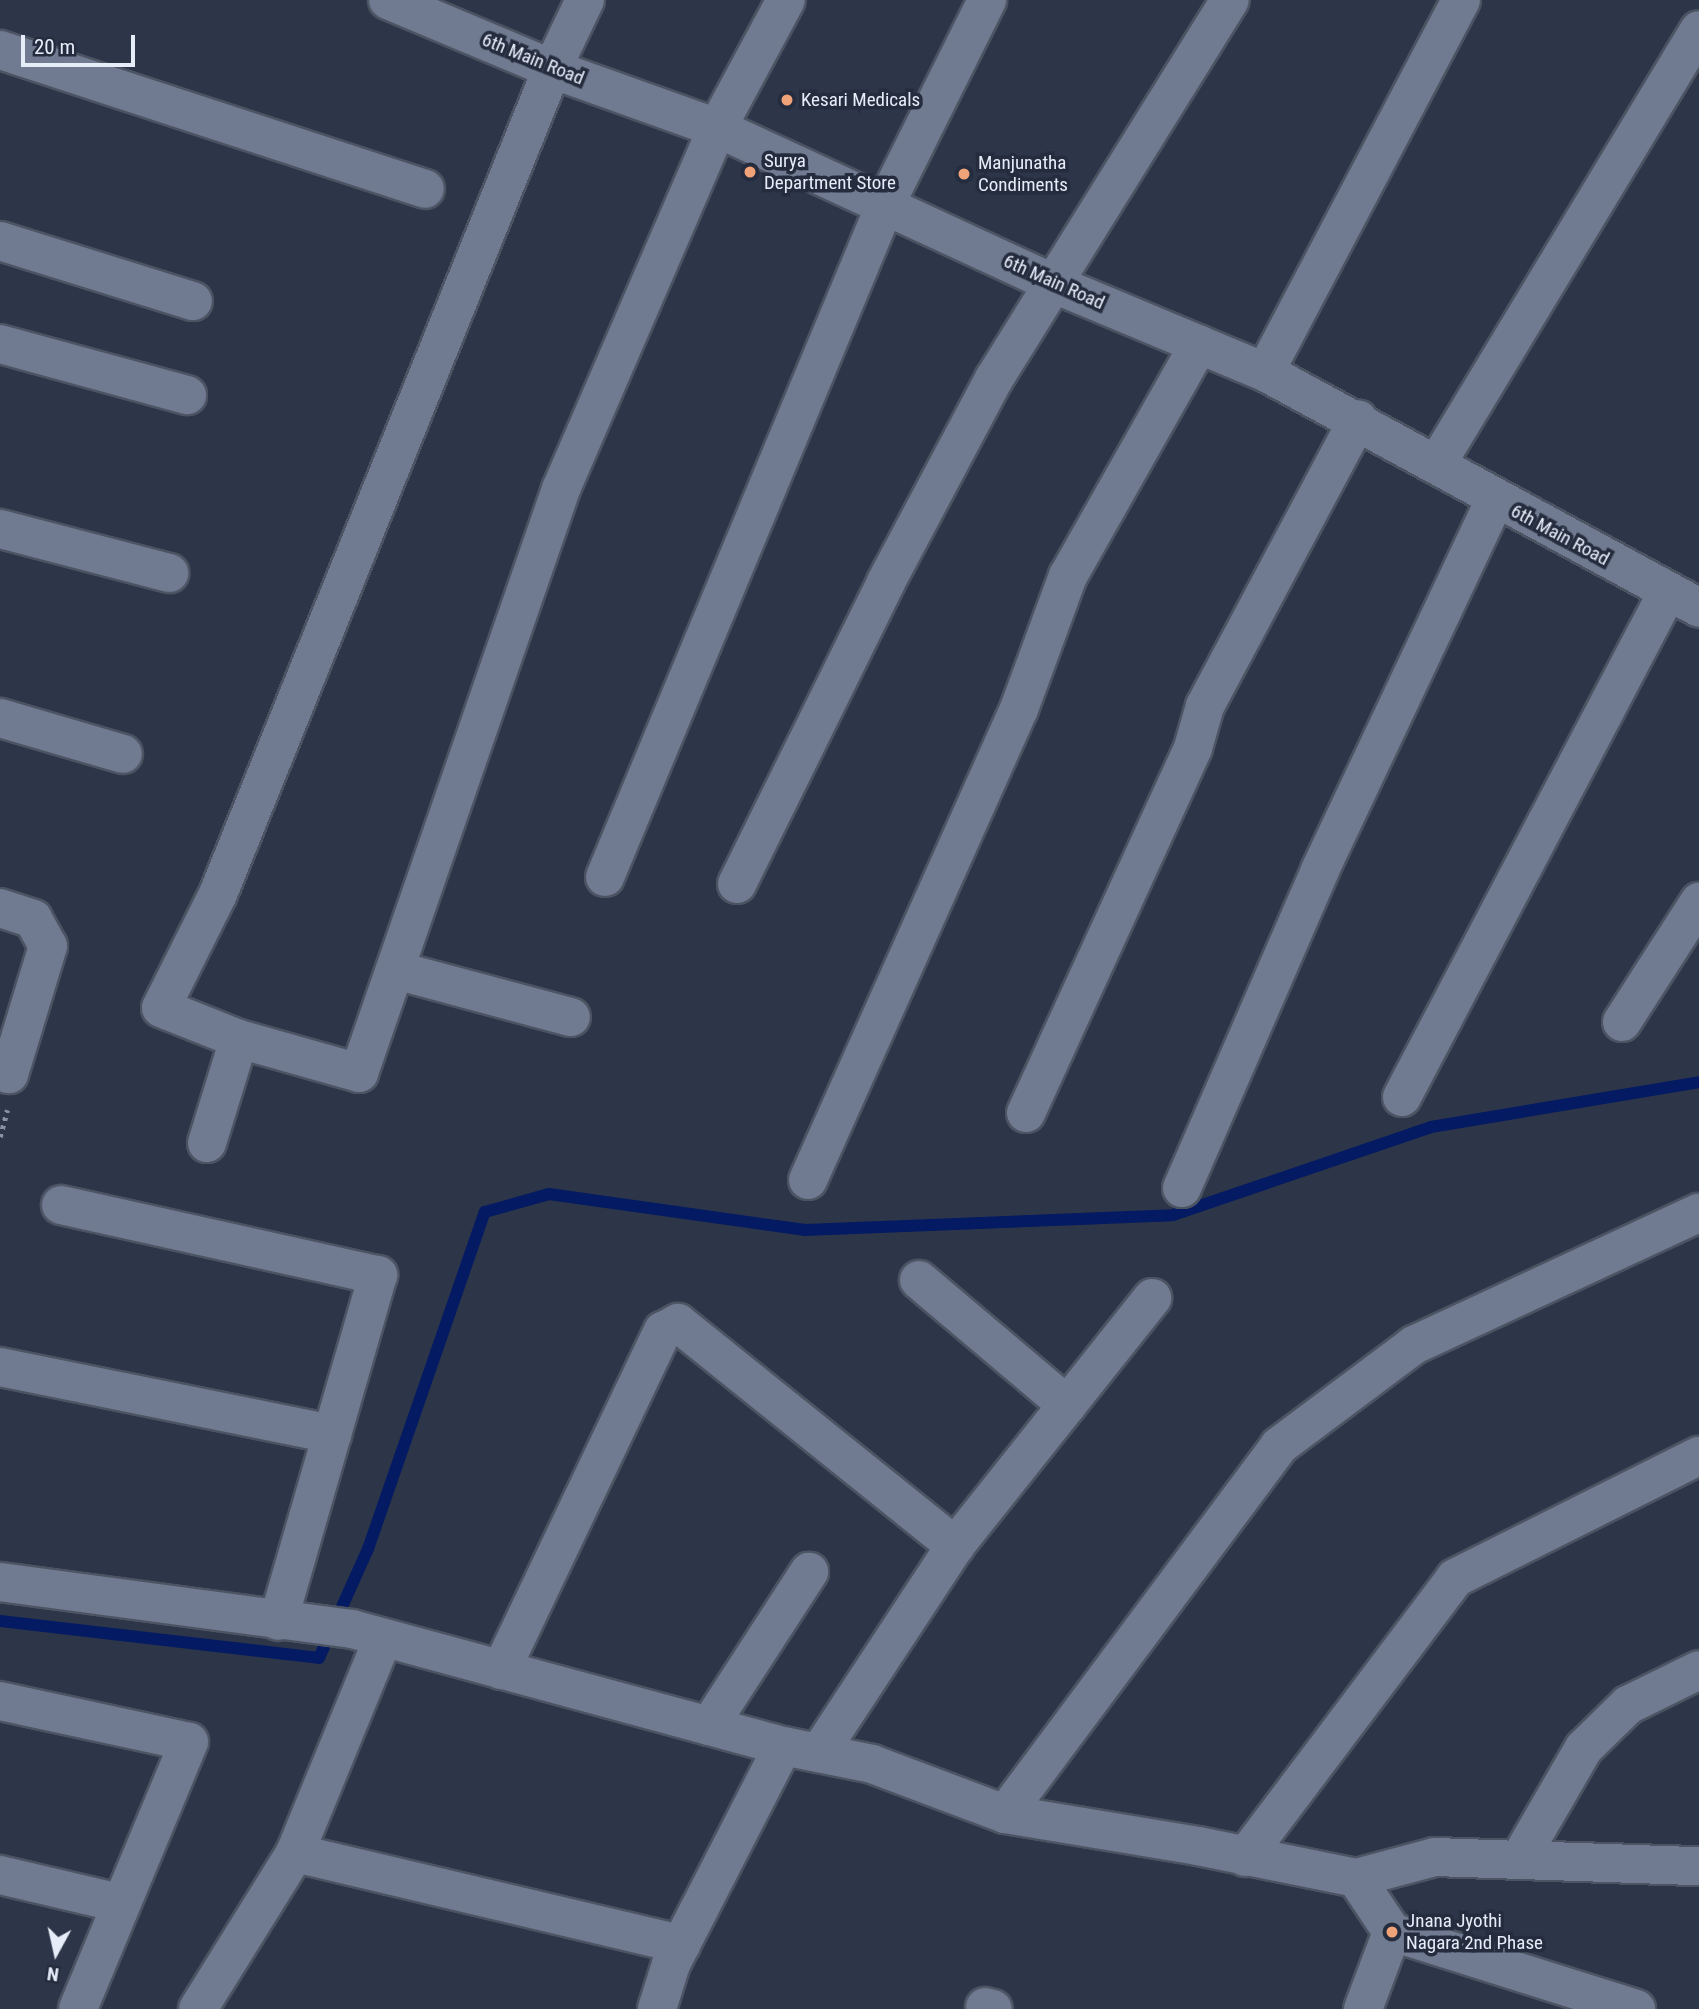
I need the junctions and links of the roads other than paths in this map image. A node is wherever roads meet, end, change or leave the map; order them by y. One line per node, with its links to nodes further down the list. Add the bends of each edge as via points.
1 (388, 0): 9 (street, 6th Main Road)
2 (585, 0): 9 (street)
3 (786, 0): 10 (street)
4 (987, 0): 12 (street)
5 (1230, 0): 14 (street)
6 (1461, 0): 18 (street)
7 (1699, 30): 21 (street)
8 (0, 50): 11 (street)
9 (552, 69): 10 (street, 6th Main Road); 35 (street, via 218,894 160,1008)
10 (717, 128): 12 (street, 6th Main Road); 32 (street, via 561,489)
11 (425, 189)
12 (886, 203): 14 (street, 6th Main Road); 28 (street)
13 (0, 241): 15 (street)
14 (1052, 283): 17 (street, 6th Main Road); 29 (street, via 994,379 886,582)
15 (193, 301)
16 (0, 344): 19 (street)
17 (1199, 344): 18 (street, 6th Main Road); 40 (street, via 1068,576 1019,709)
18 (1265, 372): 20 (street, 6th Main Road)
19 (187, 395)
20 (1358, 419): 21 (street, 6th Main Road); 38 (street, via 1205,706 1193,748)
21 (1436, 465): 22 (street, 6th Main Road)
22 (1495, 500): 25 (street, 6th Main Road); 41 (street, via 1320,870)
23 (0, 529): 24 (street)
24 (169, 573)
25 (1683, 600): 37 (street)
26 (0, 718): 27 (street)
27 (123, 754)
28 (604, 877)
29 (737, 884)
30 (1699, 902): 34 (street)
31 (0, 908): 36 (street, via 33,919 48,946 9,1074)
32 (396, 970): 33 (street); 35 (street, via 359,1073)
33 (571, 1017)
34 (1622, 1022)
35 (239, 1039): 39 (street)
36 (0, 1072)
37 (1402, 1097)
38 (1026, 1113)
39 (207, 1143)
40 (808, 1180)
41 (1182, 1188)
42 (61, 1205): 48 (street, via 378,1275)
43 (1699, 1213): 60 (street, via 1414,1345 1279,1446)
44 (919, 1280): 47 (street)
45 (1152, 1298): 47 (street)
46 (0, 1367): 48 (street)
47 (1067, 1405): 50 (street)
48 (332, 1434): 53 (street)
49 (1699, 1456): 62 (street, via 1455,1578)
50 (956, 1546): 55 (street, via 678,1323 663,1331); 59 (street)
51 (809, 1572): 58 (street)
52 (0, 1582): 53 (street)
53 (294, 1623): 54 (street)
54 (368, 1634): 55 (street); 61 (street)
55 (501, 1670): 58 (street)
56 (1699, 1670): 63 (street, via 1628,1705 1584,1748)
57 (0, 1701): 67 (street, via 189,1742)
58 (709, 1726): 59 (street)
59 (801, 1749): 60 (street, via 872,1764); 69 (street)
60 (1005, 1814): 62 (street)
61 (295, 1853): 69 (street); 71 (street)
62 (1245, 1857): 66 (street)
63 (1519, 1860): 64 (street); 66 (street, via 1435,1857)
64 (1699, 1866)
65 (0, 1875): 67 (street)
66 (1356, 1878): 68 (street)
67 (119, 1903): 70 (street)
68 (1392, 1932): 73 (street); 74 (street)
69 (681, 1944): 72 (street)
70 (78, 2009)
71 (198, 2009)
72 (657, 2009)
73 (1363, 2009)
74 (1636, 2009)

